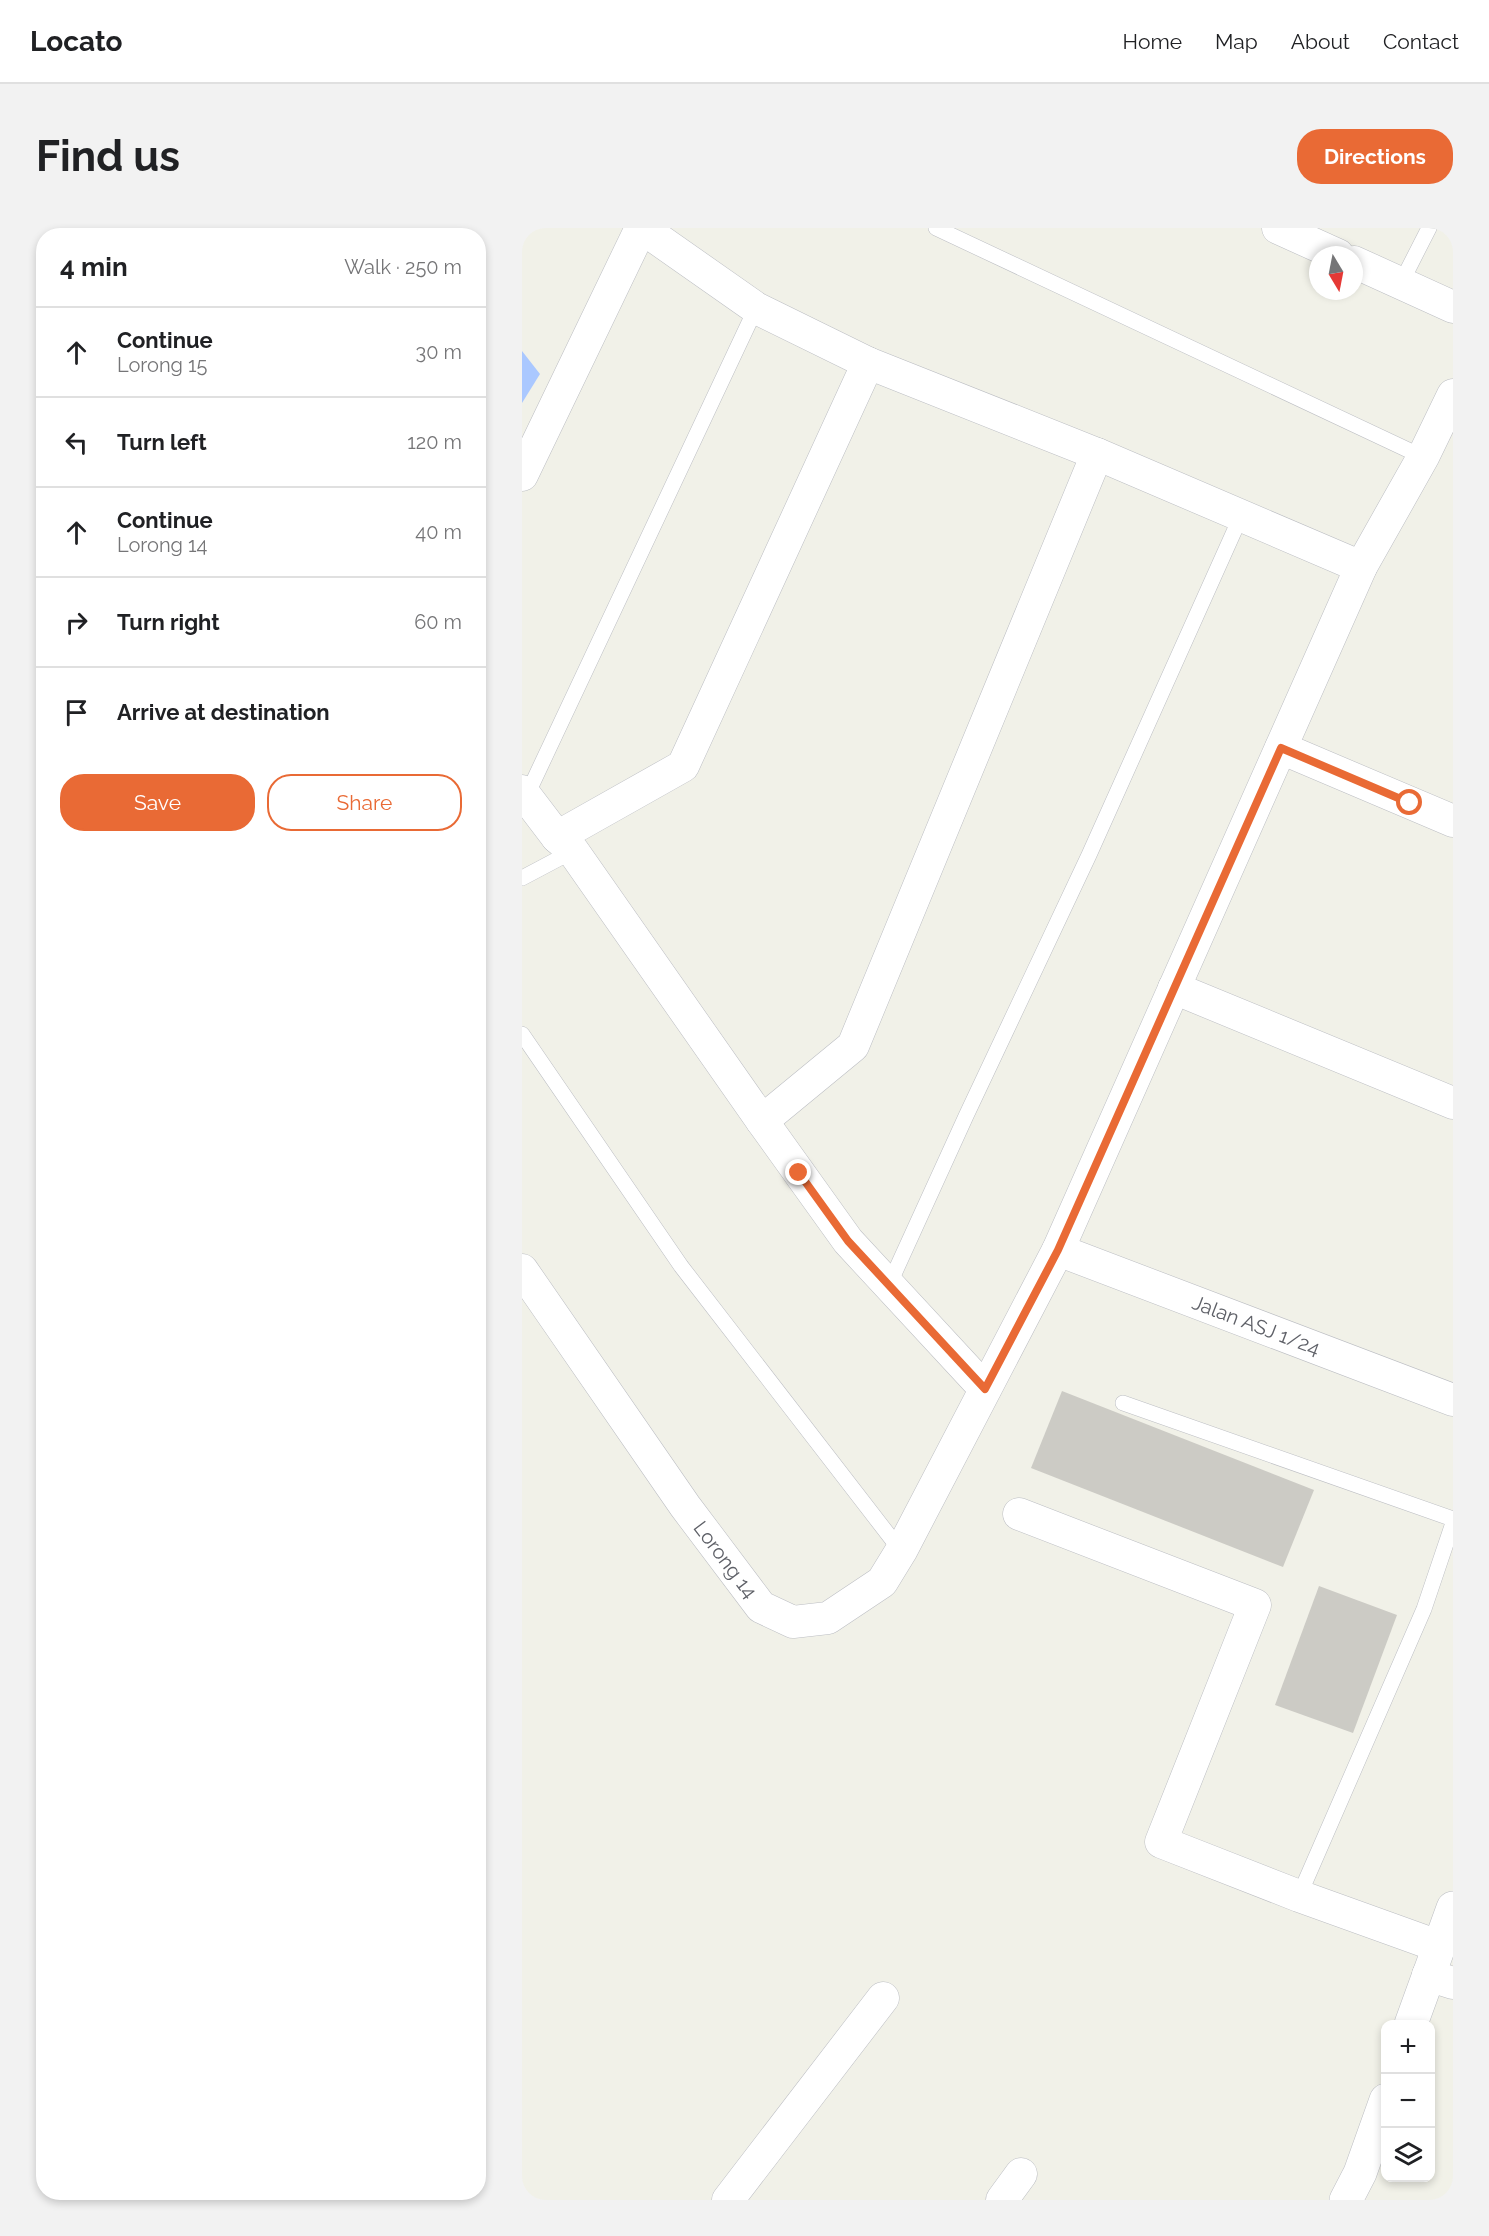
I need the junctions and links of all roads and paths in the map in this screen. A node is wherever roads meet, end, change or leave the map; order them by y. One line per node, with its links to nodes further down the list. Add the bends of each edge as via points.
1 (642, 228): 9 (street); 14 (street)
2 (936, 228): 13 (lane)
3 (1278, 228): 5 (street)
4 (1429, 228): 7 (lane)
5 (1318, 246)
6 (1363, 266): 7 (street)
7 (1401, 283): 8 (street)
8 (1453, 307)
9 (756, 308): 10 (street); 18 (lane)
10 (868, 363): 12 (street); 20 (street, via 683,766)
11 (1453, 395): 13 (street, Lorong 14)
12 (1097, 454): 15 (street); 25 (street, via 853,1046)
13 (1423, 457): 16 (street, Lorong 14)
14 (522, 475)
15 (1242, 516): 16 (street); 28 (lane)
16 (1361, 567): 17 (street, Lorong 14)
17 (1281, 748): 19 (street); 22 (street, Lorong 14)
18 (524, 794): 20 (street)
19 (1453, 821)
20 (565, 844): 21 (lane); 25 (street)
21 (522, 878)
22 (1174, 988): 24 (street); 26 (street, Lorong 14)
23 (522, 1034): 34 (lane, via 681,1266)
24 (1453, 1103)
25 (762, 1122): 28 (street, via 848,1241)
26 (1058, 1250): 29 (street, Lorong 14); 30 (street, Jalan ASJ 1/24)
27 (522, 1270): 34 (street, Lorong 14, via 685,1506 761,1607 793,1622 828,1618 882,1582)
28 (889, 1285): 29 (street)
29 (985, 1389): 34 (street, Lorong 14)
30 (1453, 1400)
31 (1123, 1403): 33 (lane)
32 (1018, 1514): 35 (street, via 1255,1605 1161,1842)
33 (1453, 1521): 35 (lane, via 1424,1609)
34 (901, 1551)
35 (1299, 1896): 37 (street)
36 (1453, 1908): 37 (street)
37 (1440, 1968): 39 (street)
38 (883, 1998): 42 (street)
39 (1414, 2020)
40 (1381, 2114): 44 (street)
41 (1022, 2174): 43 (street)
42 (728, 2200)
43 (1002, 2200)
44 (1346, 2200)

